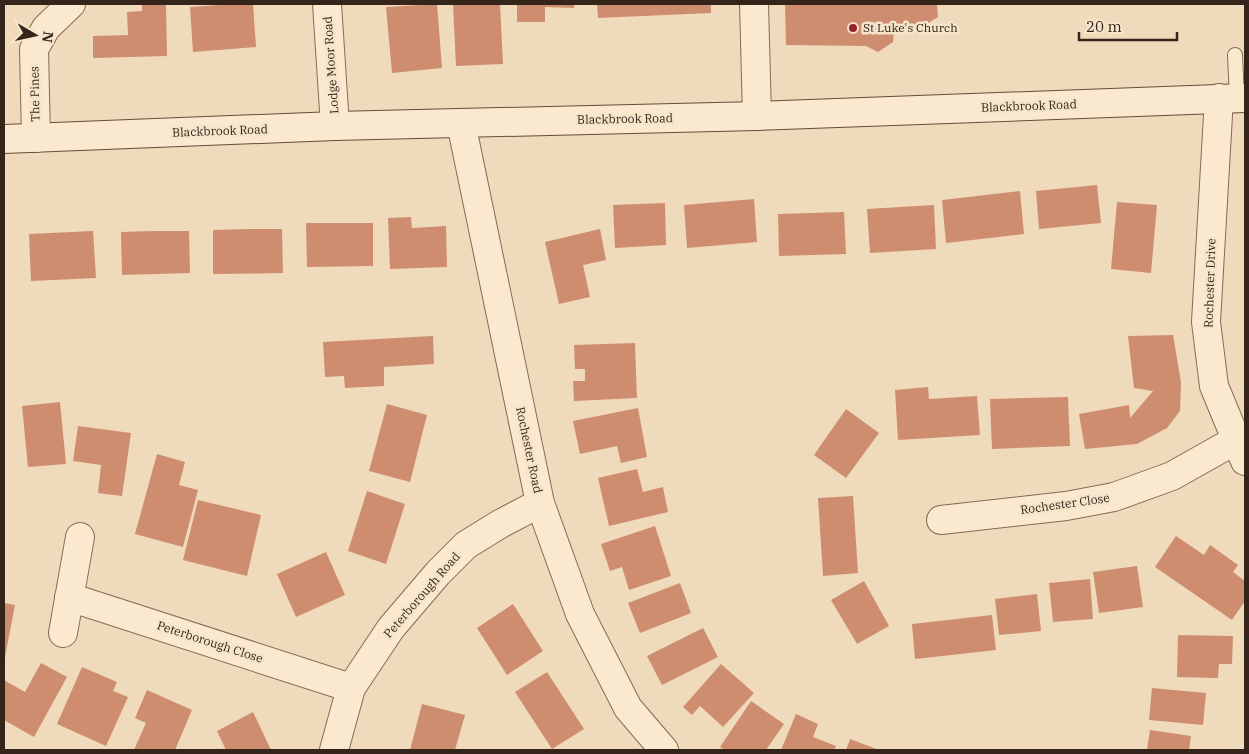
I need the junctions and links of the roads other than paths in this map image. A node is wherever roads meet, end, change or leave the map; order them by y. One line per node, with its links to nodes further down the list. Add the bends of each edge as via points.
1 (71, 4): 9 (street, The Pines, via 46,28 34,49)
2 (327, 4): 8 (street, Lodge Moor Road)
3 (754, 4): 6 (street)
4 (1235, 55): 5 (lane)
5 (1234, 98): 6 (street, Blackbrook Road); 11 (street, Rochester Drive, via 1206,322 1214,386)
6 (757, 116): 7 (street, Blackbrook Road)
7 (461, 123): 8 (street, Blackbrook Road); 12 (street, Rochester Road)
8 (335, 126): 9 (street, Blackbrook Road)
9 (36, 138): 10 (street, Blackbrook Road)
10 (4, 139)
11 (1241, 450): 13 (street, Rochester Close, via 1114,497 1066,506)
12 (540, 503): 17 (street, Peterborough Road, via 466,545 392,628); 19 (street, Rochester Road, via 580,614 628,708)
13 (941, 520)
14 (80, 537): 15 (street)
15 (69, 597): 16 (street); 17 (street, Peterborough Close)
16 (63, 633)
17 (351, 688): 18 (street, Peterborough Road)
18 (334, 750)
19 (664, 750)

